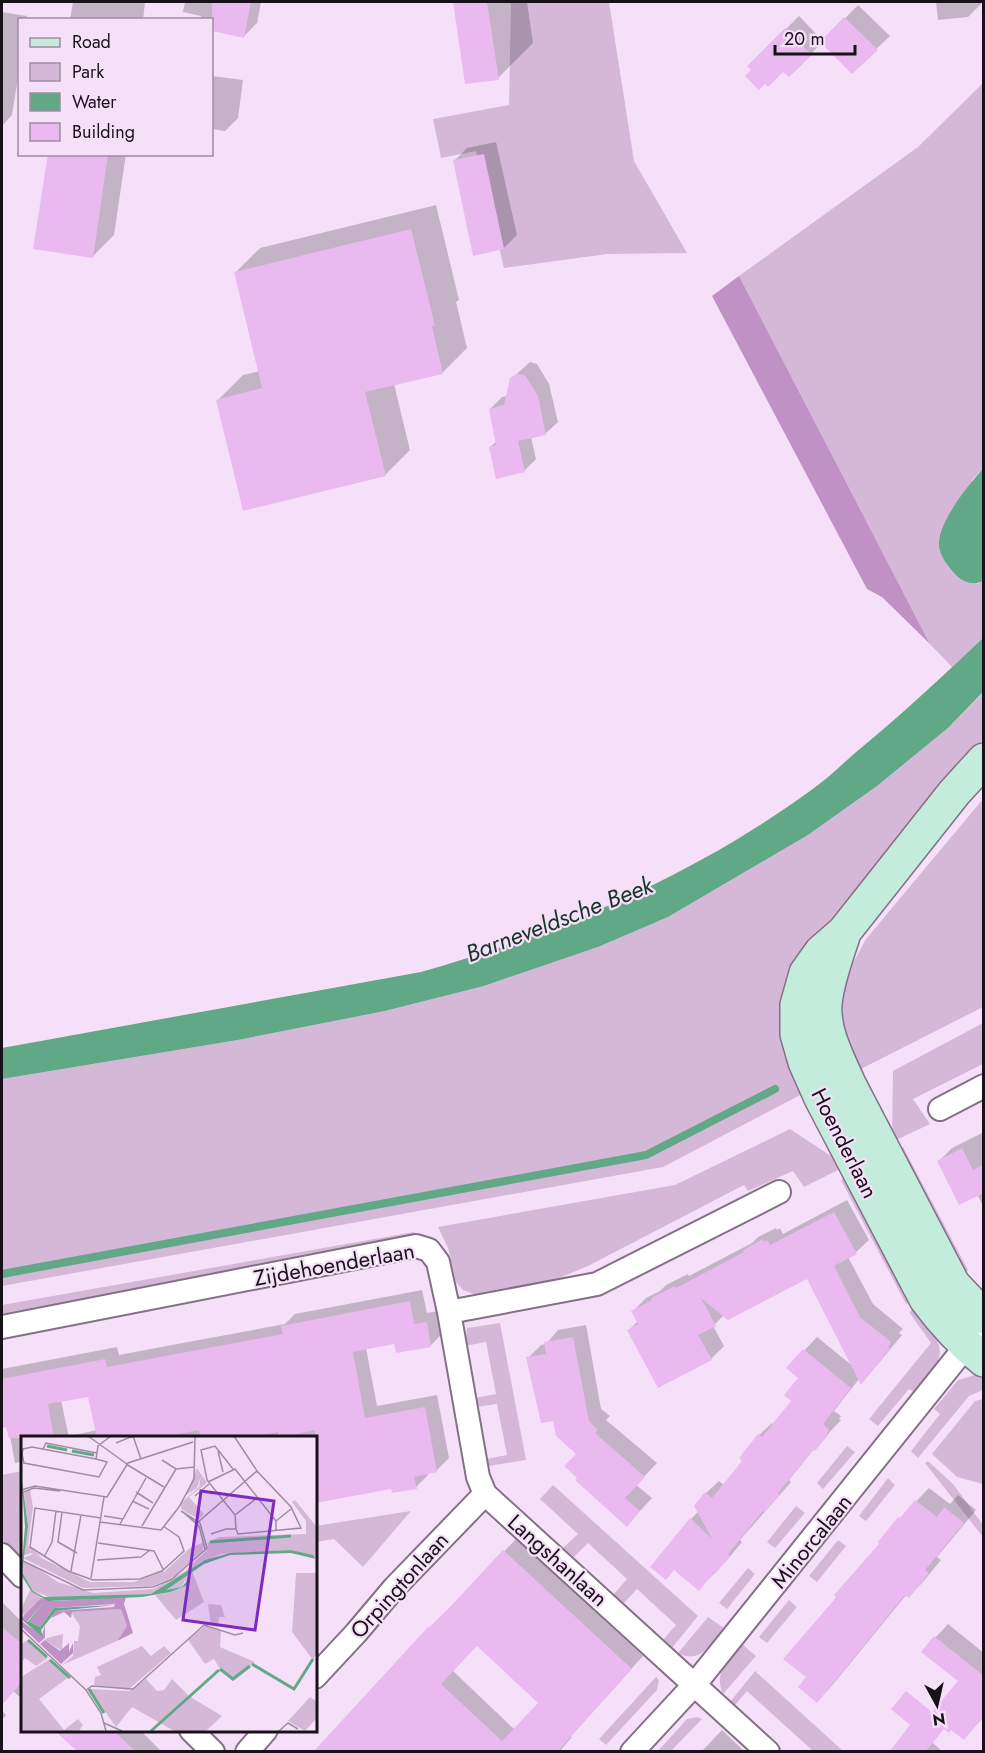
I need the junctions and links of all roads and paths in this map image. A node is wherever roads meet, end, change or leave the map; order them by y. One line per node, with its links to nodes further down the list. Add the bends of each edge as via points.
1 (984, 760): 2 (street, Hoenderlaan)
2 (844, 932): 7 (street, Hoenderlaan, via 825,1005 834,1050 953,1284); 9 (street, Hoenderlaan, via 820,952 806,973 797,1005 797,1034 805,1062 926,1299 943,1322)
3 (984, 1086): 4 (street)
4 (940, 1109)
5 (779, 1192): 6 (street, via 597,1284)
6 (449, 1312): 8 (street, Zijdehoenderlaan, via 438,1262 429,1250 416,1246); 10 (street, via 478,1477)
7 (984, 1317)
8 (2, 1327)
9 (978, 1344): 14 (street, Minorcalaan)
10 (485, 1494): 13 (street, Orpingtonlaan); 14 (street, Langshanlaan)
11 (2, 1555): 12 (street)
12 (21, 1575)
13 (316, 1676)
14 (695, 1684): 19 (street, Minorcalaan); 20 (street, Langshanlaan)
15 (192, 1732): 17 (street)
16 (265, 1732): 18 (street)
17 (213, 1752)
18 (247, 1752)
19 (632, 1752)
20 (768, 1752)

